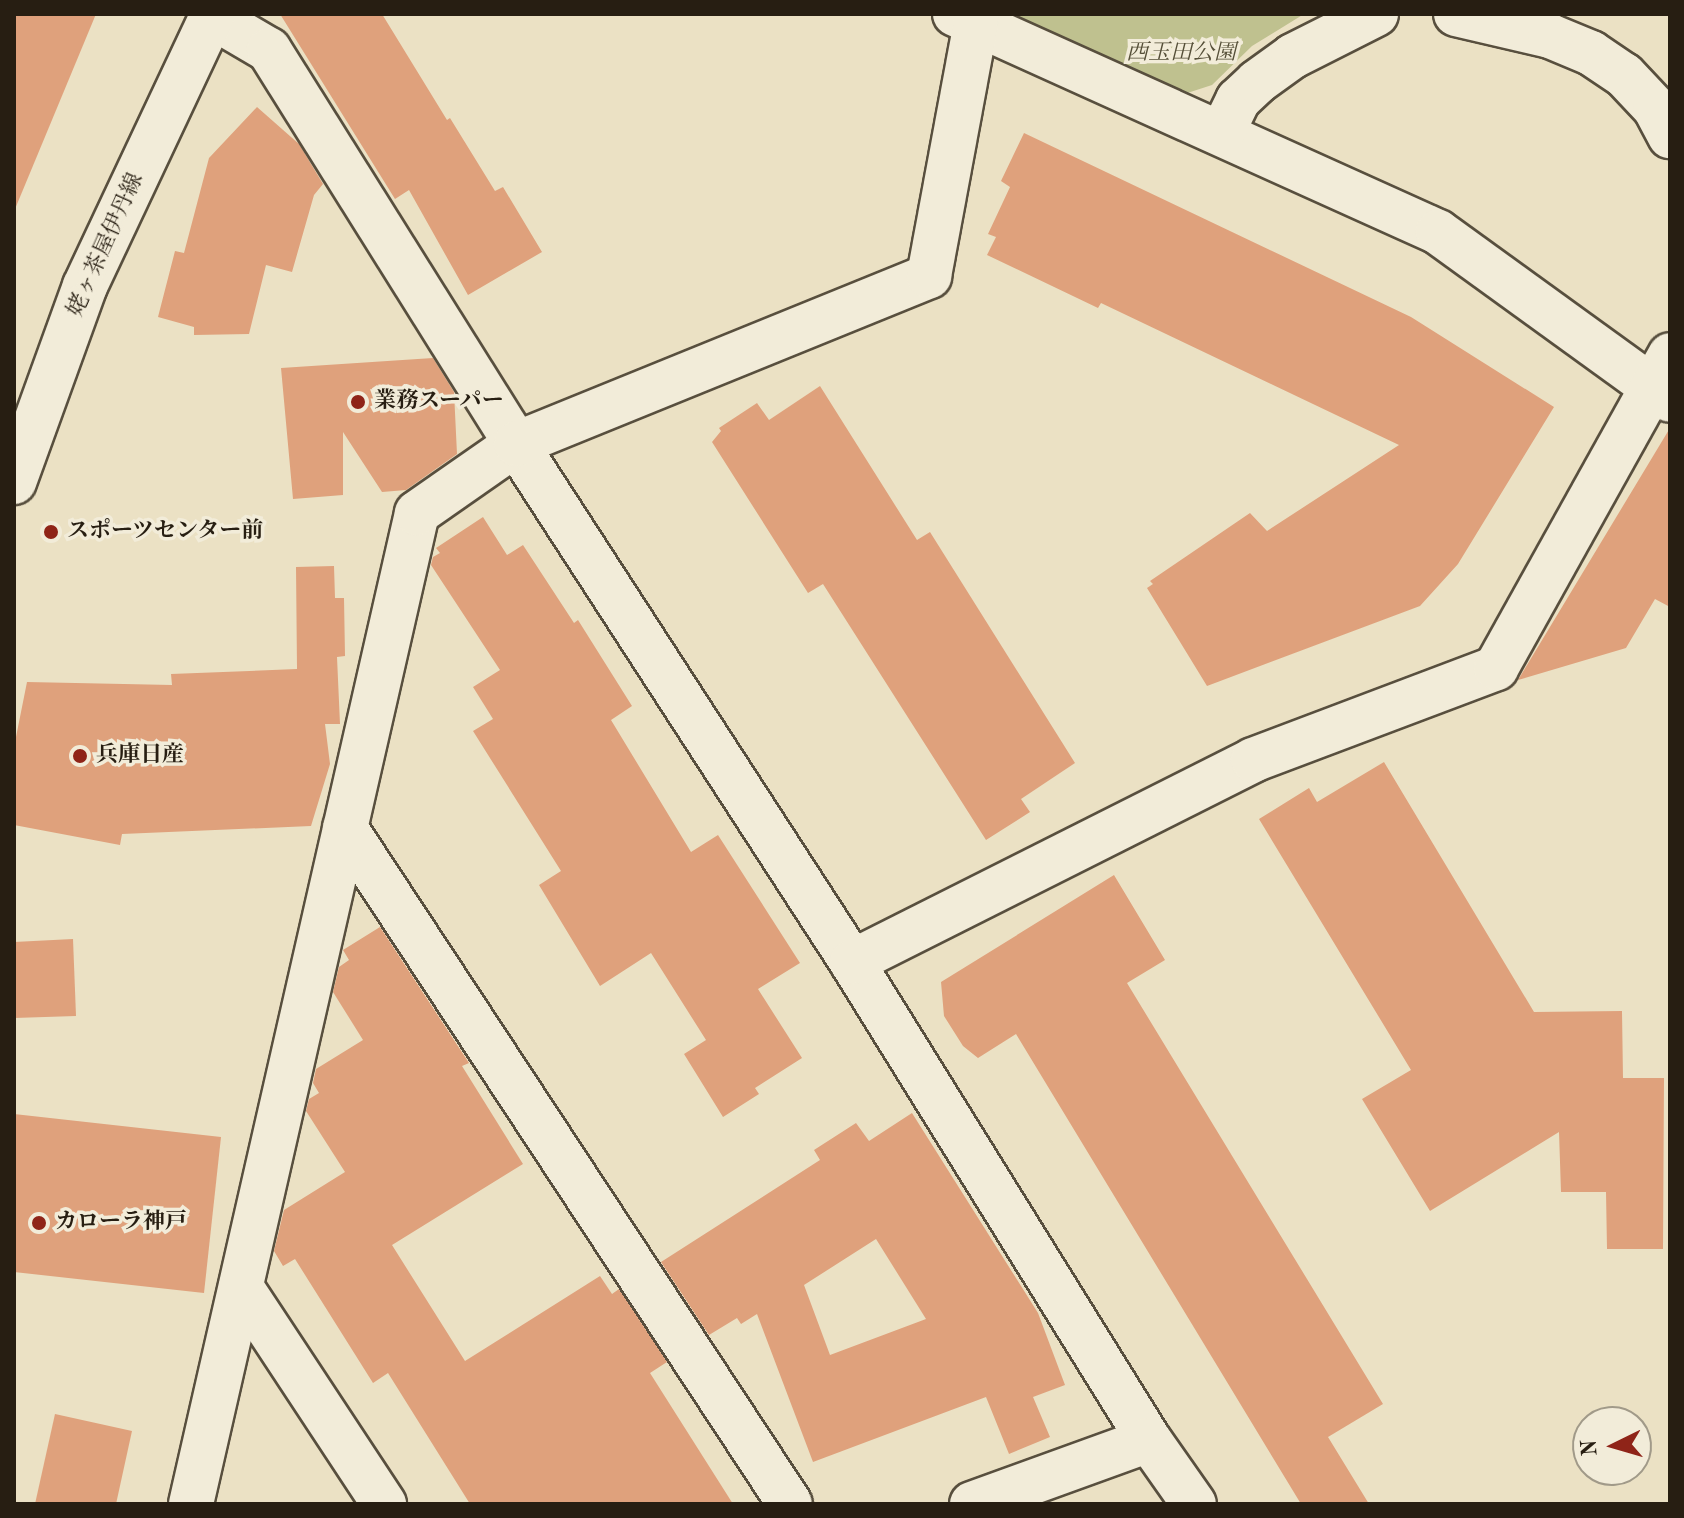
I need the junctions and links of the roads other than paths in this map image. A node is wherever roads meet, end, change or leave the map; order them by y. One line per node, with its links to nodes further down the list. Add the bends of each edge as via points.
1 (1376, 14): 5 (street, via 1293,56 1257,82 1238,100)
2 (212, 15): 8 (street, via 269,50); 9 (street, 姥ヶ茶屋伊丹線, via 85,286)
3 (1466, 15): 6 (street, via 1550,36 1591,53 1624,75 1655,108)
4 (966, 18): 5 (street); 8 (street, via 929,276)
5 (1222, 133): 7 (street, via 1438,232)
6 (1670, 136)
7 (1665, 381): 11 (street, via 1496,668 1253,760)
8 (516, 444): 10 (street, via 417,513); 11 (street)
9 (14, 482)
10 (345, 828): 12 (street); 16 (street)
11 (852, 962): 13 (street)
12 (241, 1287): 14 (street); 15 (street)
13 (1149, 1440): 17 (street); 18 (street)
14 (191, 1504)
15 (384, 1504)
16 (790, 1504)
17 (972, 1504)
18 (1194, 1504)

